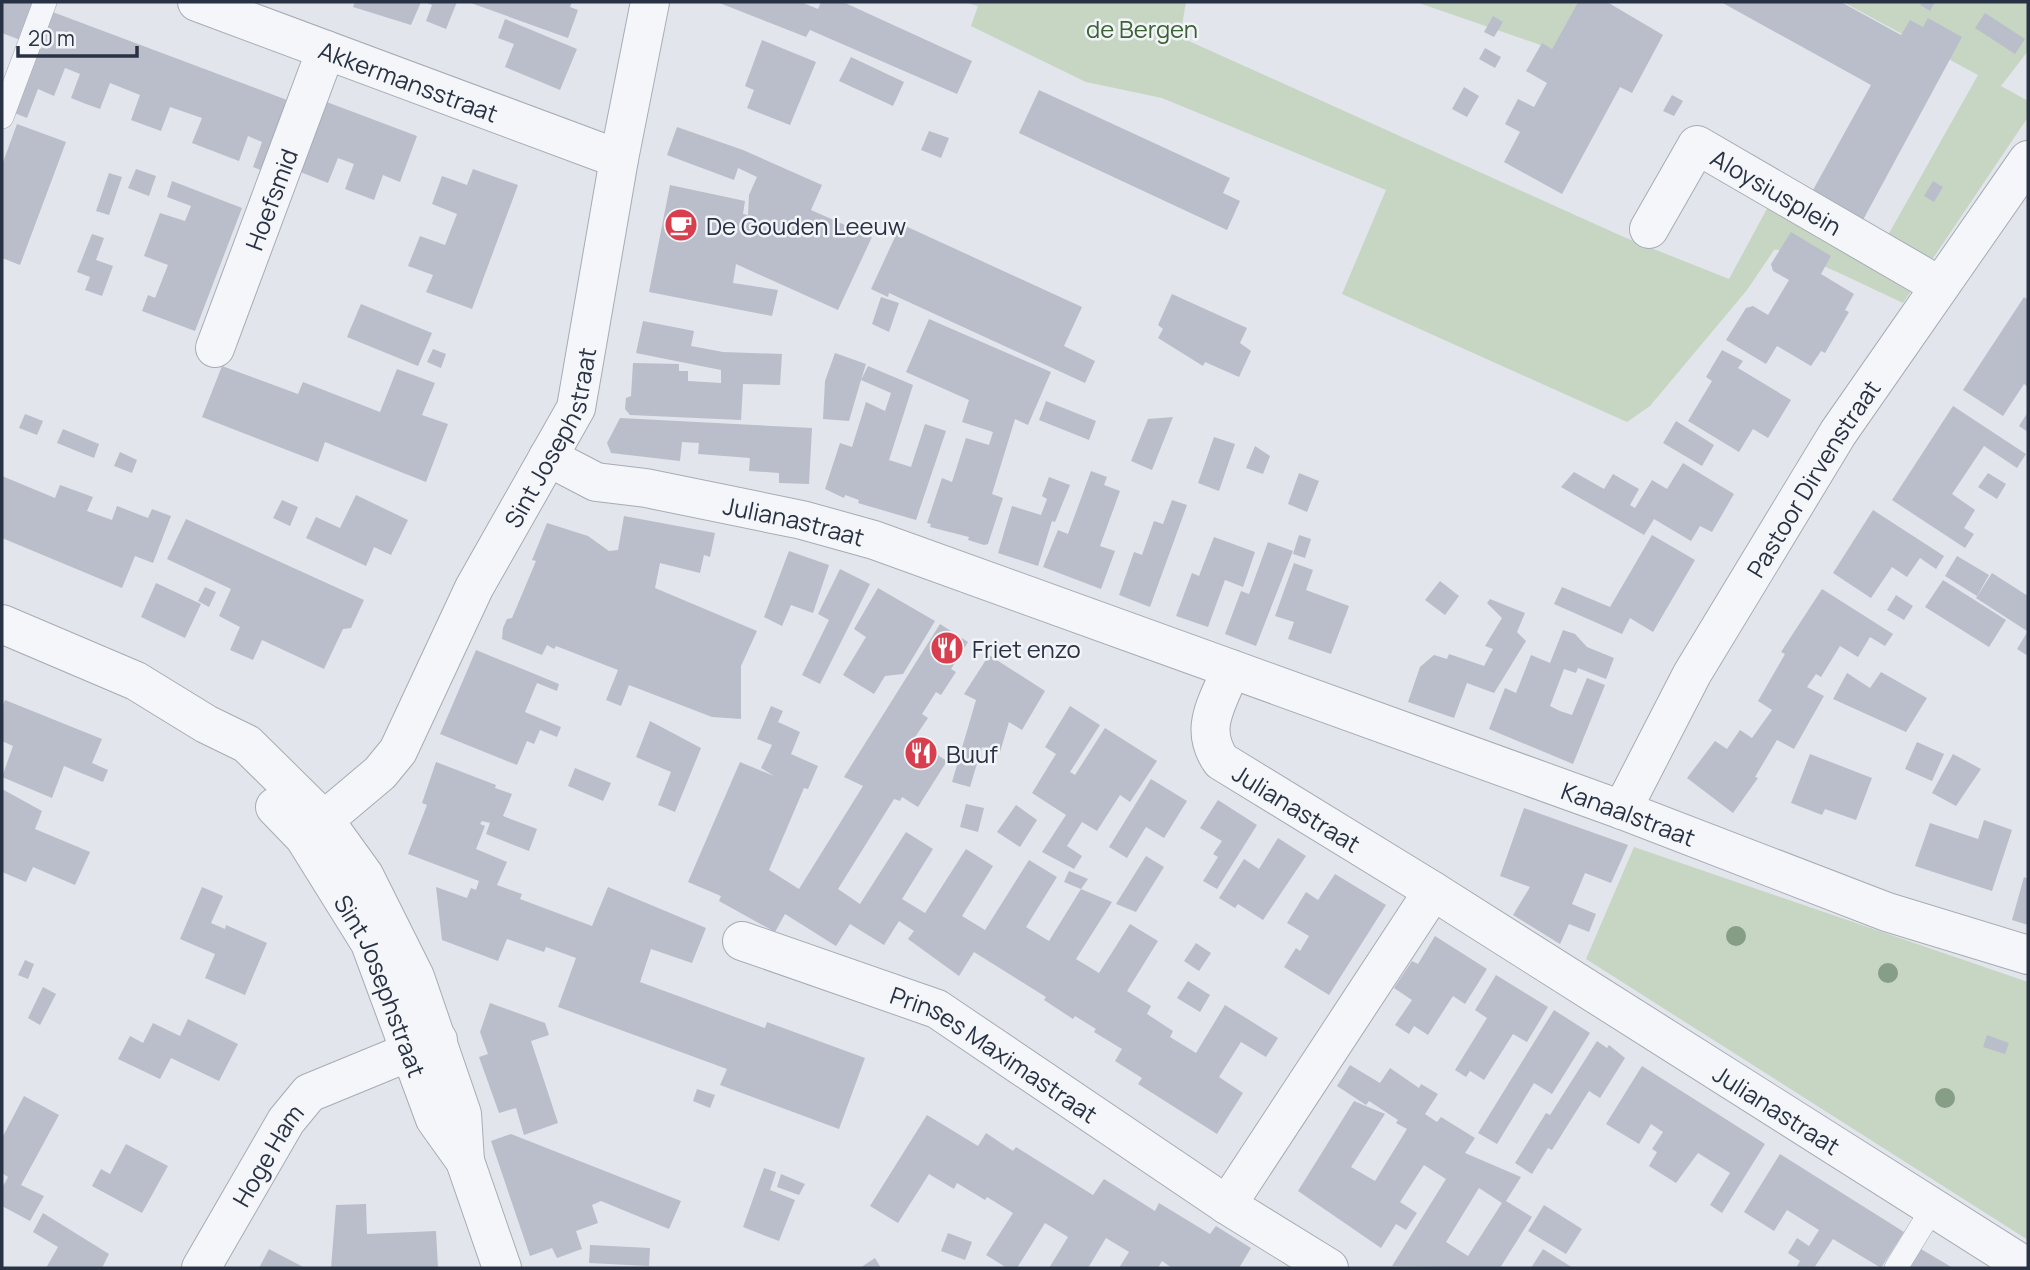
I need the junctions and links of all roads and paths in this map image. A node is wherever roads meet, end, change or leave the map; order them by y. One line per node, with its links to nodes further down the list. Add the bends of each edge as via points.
1 (46, 2): 5 (lane)
2 (198, 2): 4 (street, Akkermansstraat)
3 (650, 2): 6 (street, Sint Josephstraat)
4 (326, 50): 6 (street, Akkermansstraat); 10 (street, Hoefsmid)
5 (2, 117)
6 (619, 159): 11 (street, Sint Josephstraat, via 576,408)
7 (2028, 160): 9 (street, Pastoor Dirvenstraat)
8 (1649, 229): 9 (street, Aloysiusplein, via 1697,145)
9 (1940, 286): 14 (street, Pastoor Dirvenstraat, via 1817,467 1692,674)
10 (215, 348)
11 (548, 457): 13 (street, Julianastraat, via 596,482 802,520 874,540); 15 (street, Sint Josephstraat, via 474,588 398,751 380,773)
12 (2, 624): 15 (street, via 136,681 206,723 236,767)
13 (1231, 669): 14 (street, Kanaalstraat); 16 (street, Julianastraat, via 1209,729 1210,745 1221,761)
14 (1622, 810): 18 (street, Kanaalstraat, via 1887,912)
15 (315, 829): 19 (street, Sint Josephstraat, via 364,875 391,924)
16 (1433, 891): 20 (street); 21 (street, Julianastraat)
17 (741, 941): 20 (street, Prinses Maximastraat, via 937,1009)
18 (2028, 955)
19 (424, 1045): 22 (street, Hoge Ham, via 309,1093 286,1121); 23 (street, Sint Josephstraat, via 435,1119 465,1161)
20 (1227, 1205): 24 (street, Prinses Maximastraat)
21 (1934, 1206): 25 (lane); 26 (street, Julianastraat)
22 (201, 1268)
23 (502, 1268)
24 (1329, 1268)
25 (1896, 1268)
26 (2028, 1268)

